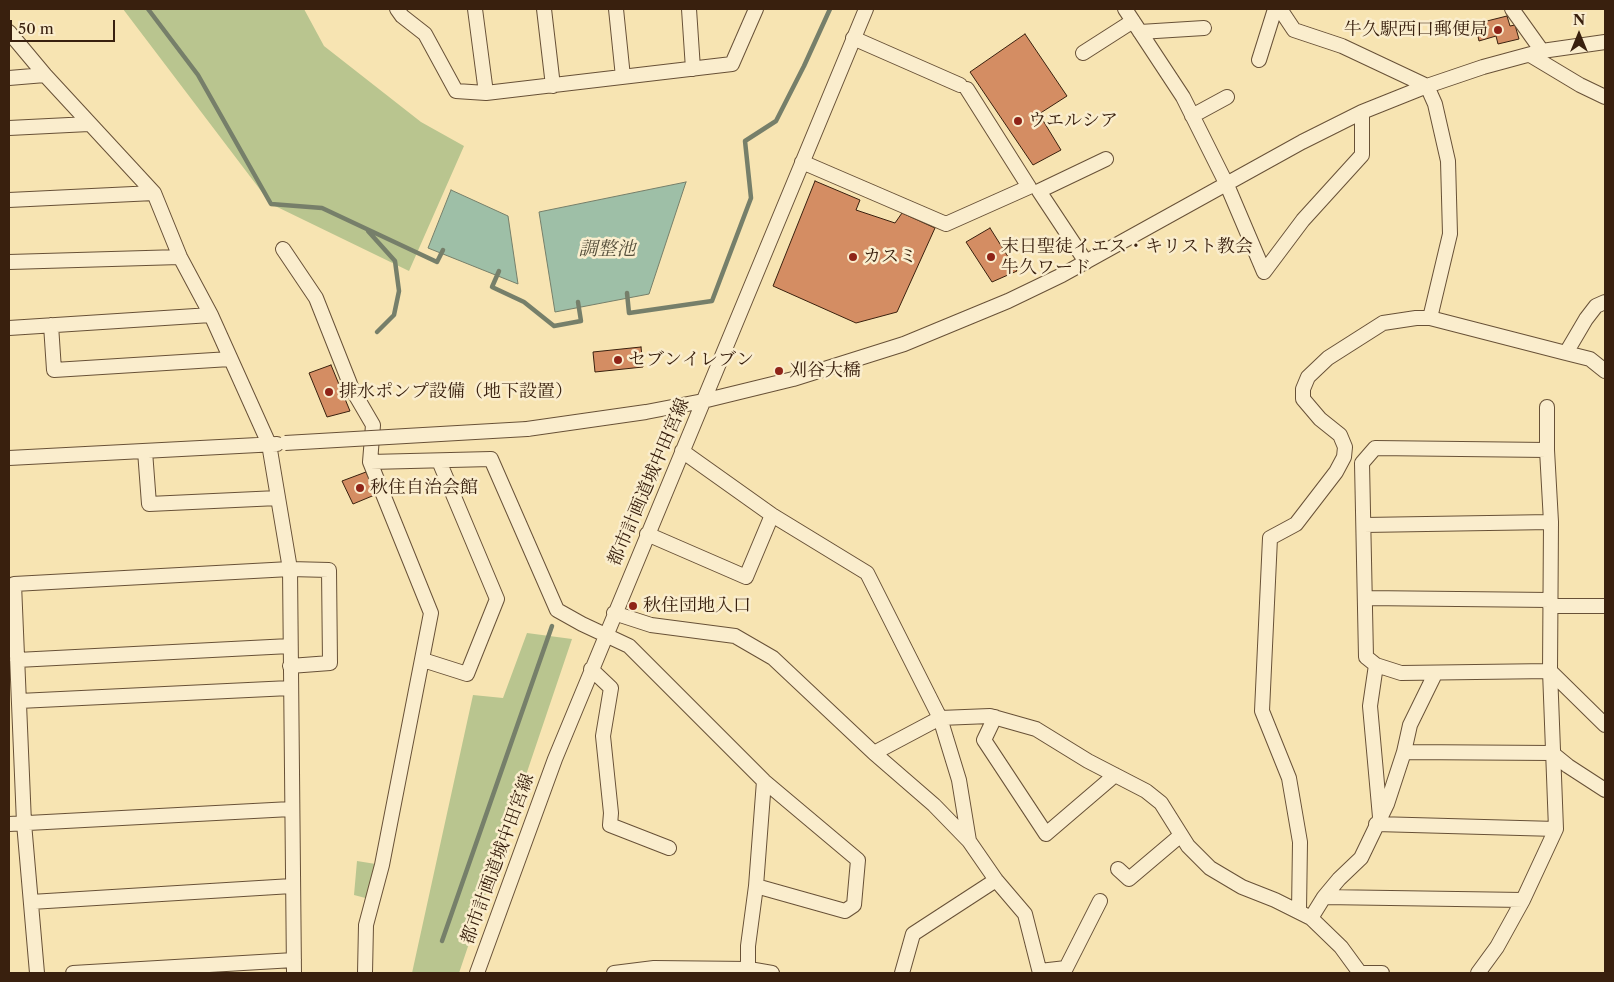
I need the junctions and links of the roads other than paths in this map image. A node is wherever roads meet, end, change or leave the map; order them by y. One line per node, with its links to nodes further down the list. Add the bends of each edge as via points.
1 (397, 9): 26 (street, via 425,34 456,91)
2 (475, 9): 26 (street)
3 (544, 9): 24 (street)
4 (616, 9): 22 (street)
5 (689, 9): 20 (street)
6 (756, 9): 20 (street, via 732,64)
7 (866, 9): 15 (street, 都市計画道城中田宮線)
8 (1125, 9): 12 (street)
9 (1275, 9): 19 (street)
10 (1280, 9): 25 (street, via 1294,30 1342,46)
11 (1512, 9): 18 (street)
12 (1137, 26): 13 (street); 17 (street); 30 (street)
13 (1204, 28)
14 (9, 32): 21 (street)
15 (853, 38): 34 (street, 都市計画道城中田宮線); 34 (street, via 963,87 1029,187 946,224)
16 (1605, 42): 18 (street)
17 (1083, 53)
18 (1536, 53): 25 (street); 28 (street, via 1580,85)
19 (1260, 60)
20 (692, 69): 22 (street)
21 (45, 76): 23 (street); 31 (street)
22 (623, 77): 24 (street)
23 (9, 78)
24 (553, 86): 26 (street)
25 (1426, 86): 29 (street); 44 (street, via 1435,104 1448,161 1450,234)
26 (486, 93)
27 (1227, 97): 30 (street)
28 (1605, 97)
29 (1362, 112): 35 (street); 35 (street, via 1362,155 1302,220 1264,272)
30 (1192, 116): 35 (street)
31 (89, 124): 32 (street); 36 (street)
32 (9, 128)
33 (1106, 159): 41 (street, via 1039,191)
34 (802, 162): 50 (street, 都市計画道城中田宮線)
35 (1227, 185): 41 (street)
36 (154, 193): 37 (street); 39 (street)
37 (9, 200)
38 (283, 249): 58 (street, via 316,298 352,389 372,425)
39 (180, 257): 40 (street); 43 (street)
40 (9, 262)
41 (1086, 262): 50 (street, via 1008,301 904,344 793,379)
42 (1605, 302): 47 (street, via 1596,306)
43 (211, 315): 45 (street); 48 (street)
44 (1430, 318): 47 (street); 106 (street, via 1383,324 1328,358 1308,377 1303,399 1340,435 1345,447 1344,457 1296,524 1270,538 1262,711 1289,778 1300,842)
45 (51, 325): 46 (street); 48 (street, via 54,370)
46 (9, 328)
47 (1566, 353): 49 (street, via 1590,359)
48 (230, 359): 52 (street)
49 (1605, 371)
50 (703, 401): 52 (street, bridge, via 527,429); 55 (street, 都市計画道城中田宮線)
51 (1547, 407): 53 (street)
52 (269, 444): 54 (street); 59 (street)
53 (1547, 450): 61 (street); 62 (street, via 1375,448 1362,463)
54 (145, 451): 56 (street); 59 (street, via 149,504)
55 (682, 451): 60 (street); 63 (street, 都市計画道城中田宮線)
56 (9, 458)
57 (439, 461): 58 (street); 69 (street, via 491,459 557,610); 73 (street, via 497,599 467,674)
58 (370, 462): 73 (street, via 431,613)
59 (278, 498): 64 (street)
60 (772, 515): 63 (street, via 746,577); 82 (street, via 867,572)
61 (1551, 522): 62 (street); 66 (street)
62 (1364, 525): 65 (street)
63 (647, 534): 68 (street, 都市計画道城中田宮線)
64 (290, 569): 70 (street, via 14,584); 71 (street); 75 (street, via 328,570 330,663)
65 (1366, 598): 66 (street); 74 (street, via 1366,658)
66 (1550, 603): 67 (street); 77 (street)
67 (1605, 606)
68 (614, 613): 69 (street, 都市計画道城中田宮線); 85 (street, via 651,625 735,636 773,658)
69 (605, 635): 76 (street, 都市計画道城中田宮線); 88 (street, via 629,646)
70 (13, 643): 72 (street)
71 (290, 646): 72 (street); 75 (street)
72 (17, 660): 80 (street)
73 (423, 660): 112 (street, via 382,865 366,924)
74 (1376, 665): 78 (street, via 1401,673); 91 (street, via 1370,706)
75 (290, 666): 79 (street)
76 (591, 669): 97 (street, via 611,688 603,736 610,825); 113 (street, 都市計画道城中田宮線, via 554,759)
77 (1550, 671): 78 (street); 83 (street); 86 (street)
78 (1435, 674): 84 (street, via 1410,725)
79 (290, 688): 80 (street); 90 (street)
80 (19, 701): 92 (street)
81 (995, 717): 82 (street); 87 (street, via 1036,729); 87 (street, via 984,740 1046,834)
82 (940, 718): 85 (street); 96 (street, via 959,780)
83 (1605, 725)
84 (1404, 752): 86 (street); 91 (street)
85 (874, 753): 96 (street, via 934,805)
86 (1552, 753): 89 (street); 94 (street)
87 (1115, 775): 95 (street, via 1161,803)
88 (764, 781): 101 (street); 101 (street, via 858,860 854,905 845,911)
89 (1605, 790)
90 (291, 809): 92 (street); 100 (street)
91 (1378, 821): 94 (street); 102 (street, via 1361,858)
92 (24, 823): 93 (street); 105 (street)
93 (9, 824)
94 (1556, 829): 103 (street)
95 (1181, 835): 98 (street, via 1129,879); 106 (street, via 1210,868 1242,887)
96 (969, 841): 99 (street)
97 (669, 848)
98 (1118, 869)
99 (996, 880): 109 (street, via 1024,914); 116 (street, via 913,934)
100 (292, 886): 105 (street); 107 (street)
101 (756, 886): 108 (street)
102 (1324, 897): 103 (street); 106 (street)
103 (1523, 900): 119 (street, via 1497,947)
104 (1100, 901): 109 (street, via 1066,968)
105 (31, 902): 110 (street)
106 (1305, 915): 117 (street, via 1341,947)
107 (294, 967): 111 (street)
108 (748, 971): 114 (street, via 654,968); 115 (street)
109 (1040, 972)
110 (36, 973)
111 (73, 973)
112 (365, 973)
113 (477, 973)
114 (614, 973)
115 (772, 973)
116 (902, 973)
117 (1360, 973): 118 (street)
118 (1382, 973)
119 (1478, 973)

